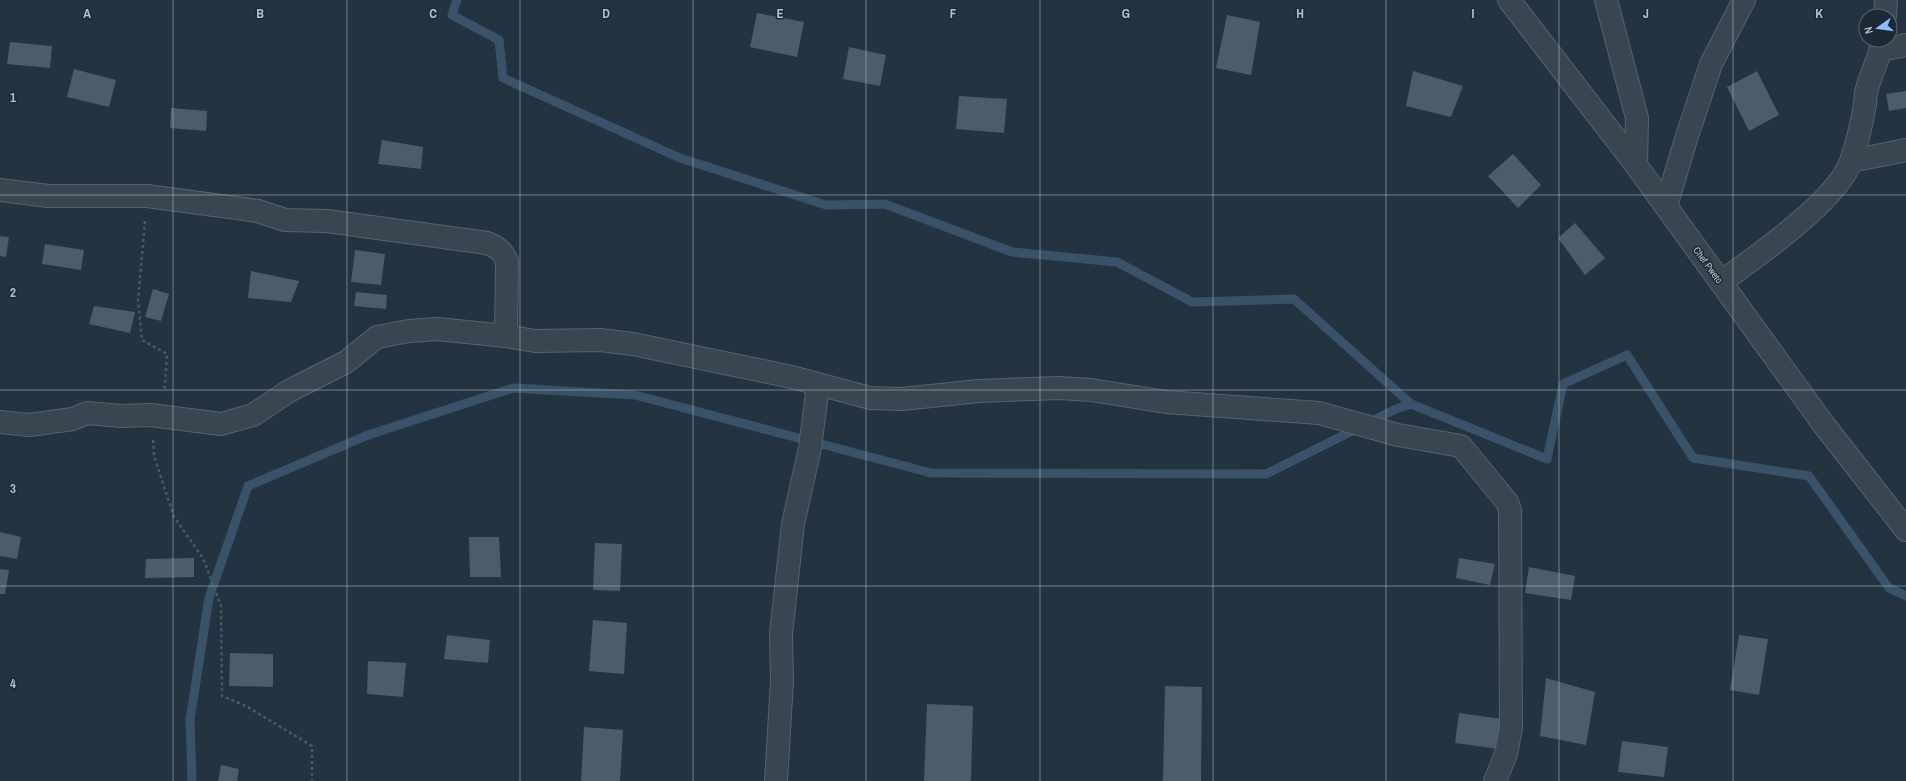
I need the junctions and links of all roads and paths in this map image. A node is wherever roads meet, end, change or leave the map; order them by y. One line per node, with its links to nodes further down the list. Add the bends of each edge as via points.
1 (1509, 0): 7 (street, Chef Pweto)
2 (1606, 0): 7 (street, via 1637,118)
3 (1744, 0): 10 (street, via 1711,64)
4 (1881, 48): 6 (street, via 1866,90)
5 (1906, 150): 6 (street)
6 (1851, 161): 11 (street, via 1837,185 1825,198 1792,228)
7 (1636, 165): 10 (street, Chef Pweto)
8 (0, 190): 9 (street, via 48,196)
9 (147, 196): 12 (street, via 252,210 285,220 327,221 497,246 507,261); 14 (path, via 138,301 142,340 167,354 165,386)
10 (1666, 206): 11 (street, Chef Pweto)
11 (1721, 282): 16 (street, Chef Pweto, via 1824,425)
12 (506, 336): 13 (street, via 535,341 600,340 633,344 792,377); 14 (street, via 437,329 386,334 377,337 346,362 289,391 253,415 221,424)
13 (818, 385): 18 (street, via 810,448 793,524 781,634 782,681); 19 (street, via 870,398 902,399 979,391 1059,388 1091,390 1166,402 1320,412 1398,434 1461,446 1507,502 1510,510 1511,728 1506,754)
14 (150, 415): 15 (street, via 87,413 73,419 29,426); 17 (path, via 154,456 174,517 203,558 221,606 222,696 246,706 312,746)
15 (0, 422)
16 (1906, 530)
17 (312, 781)
18 (776, 781)
19 (1495, 781)

